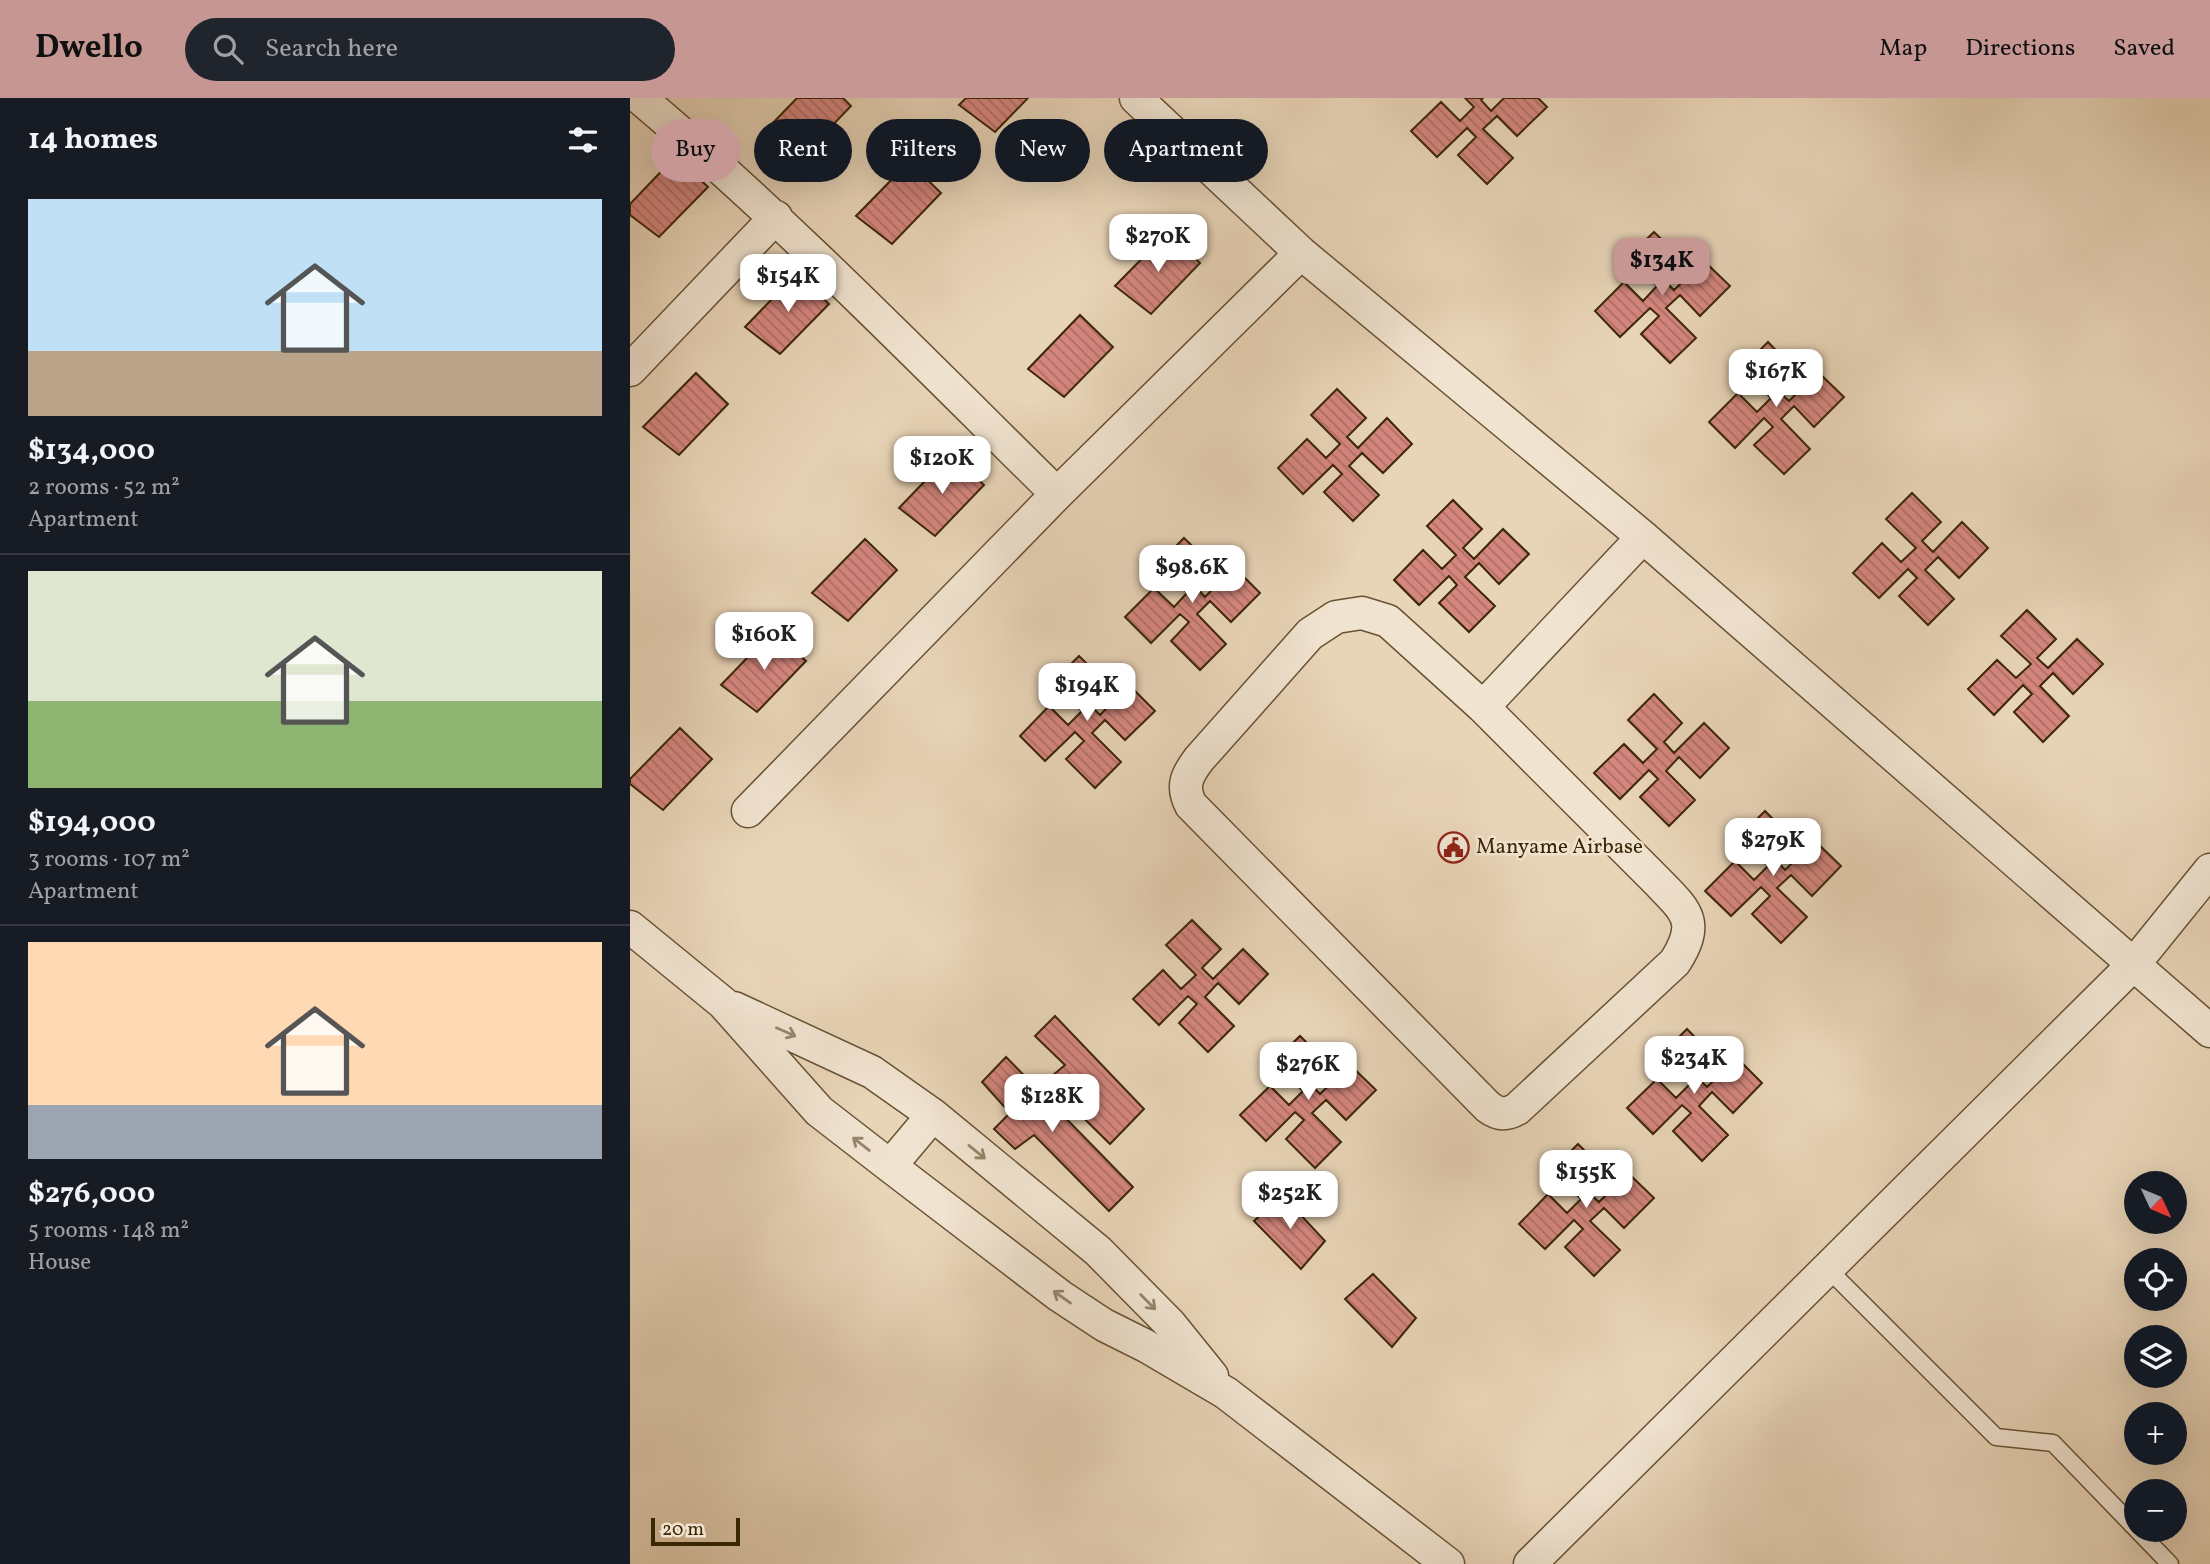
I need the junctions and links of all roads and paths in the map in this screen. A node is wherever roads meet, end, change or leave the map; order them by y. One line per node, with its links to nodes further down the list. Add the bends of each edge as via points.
1 (640, 98): 3 (street)
2 (1136, 98): 4 (street)
3 (776, 217): 5 (street); 6 (street)
4 (1301, 253): 6 (street); 7 (street)
5 (630, 370)
6 (1057, 494): 9 (street)
7 (1643, 537): 8 (street); 12 (street)
8 (1483, 707): 8 (street, via 1388,621 1362,613 1336,617 1310,634 1199,759 1185,784 1191,805 1488,1107 1507,1114 1675,962 1689,932 1681,906)
9 (748, 811)
10 (2210, 870): 12 (street)
11 (630, 927): 13 (street)
12 (2134, 964): 14 (street); 17 (street)
13 (723, 1003): 15 (street, one-way to 15, via 872,1072); 16 (street, one-way to 13, via 820,1111)
14 (2210, 1031)
15 (933, 1115): 16 (street); 18 (street, one-way to 18, via 1098,1251 1170,1324)
16 (890, 1166): 18 (street, one-way to 16, via 1060,1296)
17 (1828, 1269): 20 (street); 21 (lane, via 1996,1437 2053,1443)
18 (1226, 1393): 19 (street)
19 (1448, 1564)
20 (1530, 1564)
21 (2170, 1564)

